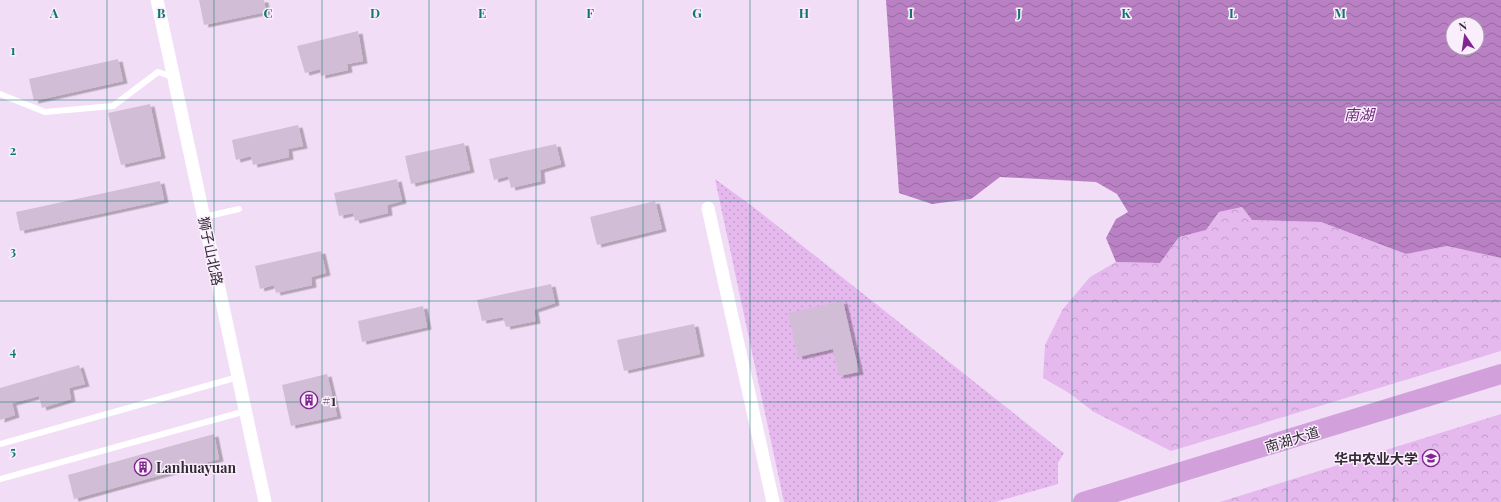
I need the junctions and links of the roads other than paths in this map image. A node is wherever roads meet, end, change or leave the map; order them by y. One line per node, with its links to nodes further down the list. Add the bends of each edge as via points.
1 (157, 0): 2 (street, 狮子山北路)
2 (174, 78): 3 (lane, via 158,72 113,106 45,112); 6 (street, 狮子山北路)
3 (0, 94)
4 (708, 208): 14 (street)
5 (239, 209): 6 (lane)
6 (204, 217): 8 (street, 狮子山北路)
7 (1501, 374): 15 (main road, 南湖大道)
8 (238, 377): 10 (street, 狮子山北路); 11 (lane)
9 (1501, 387): 16 (main road, 南湖大道)
10 (246, 411): 12 (lane); 13 (street, 狮子山北路)
11 (0, 444)
12 (0, 479)
13 (265, 502)
14 (773, 502)
15 (1083, 502)
16 (1119, 502)

